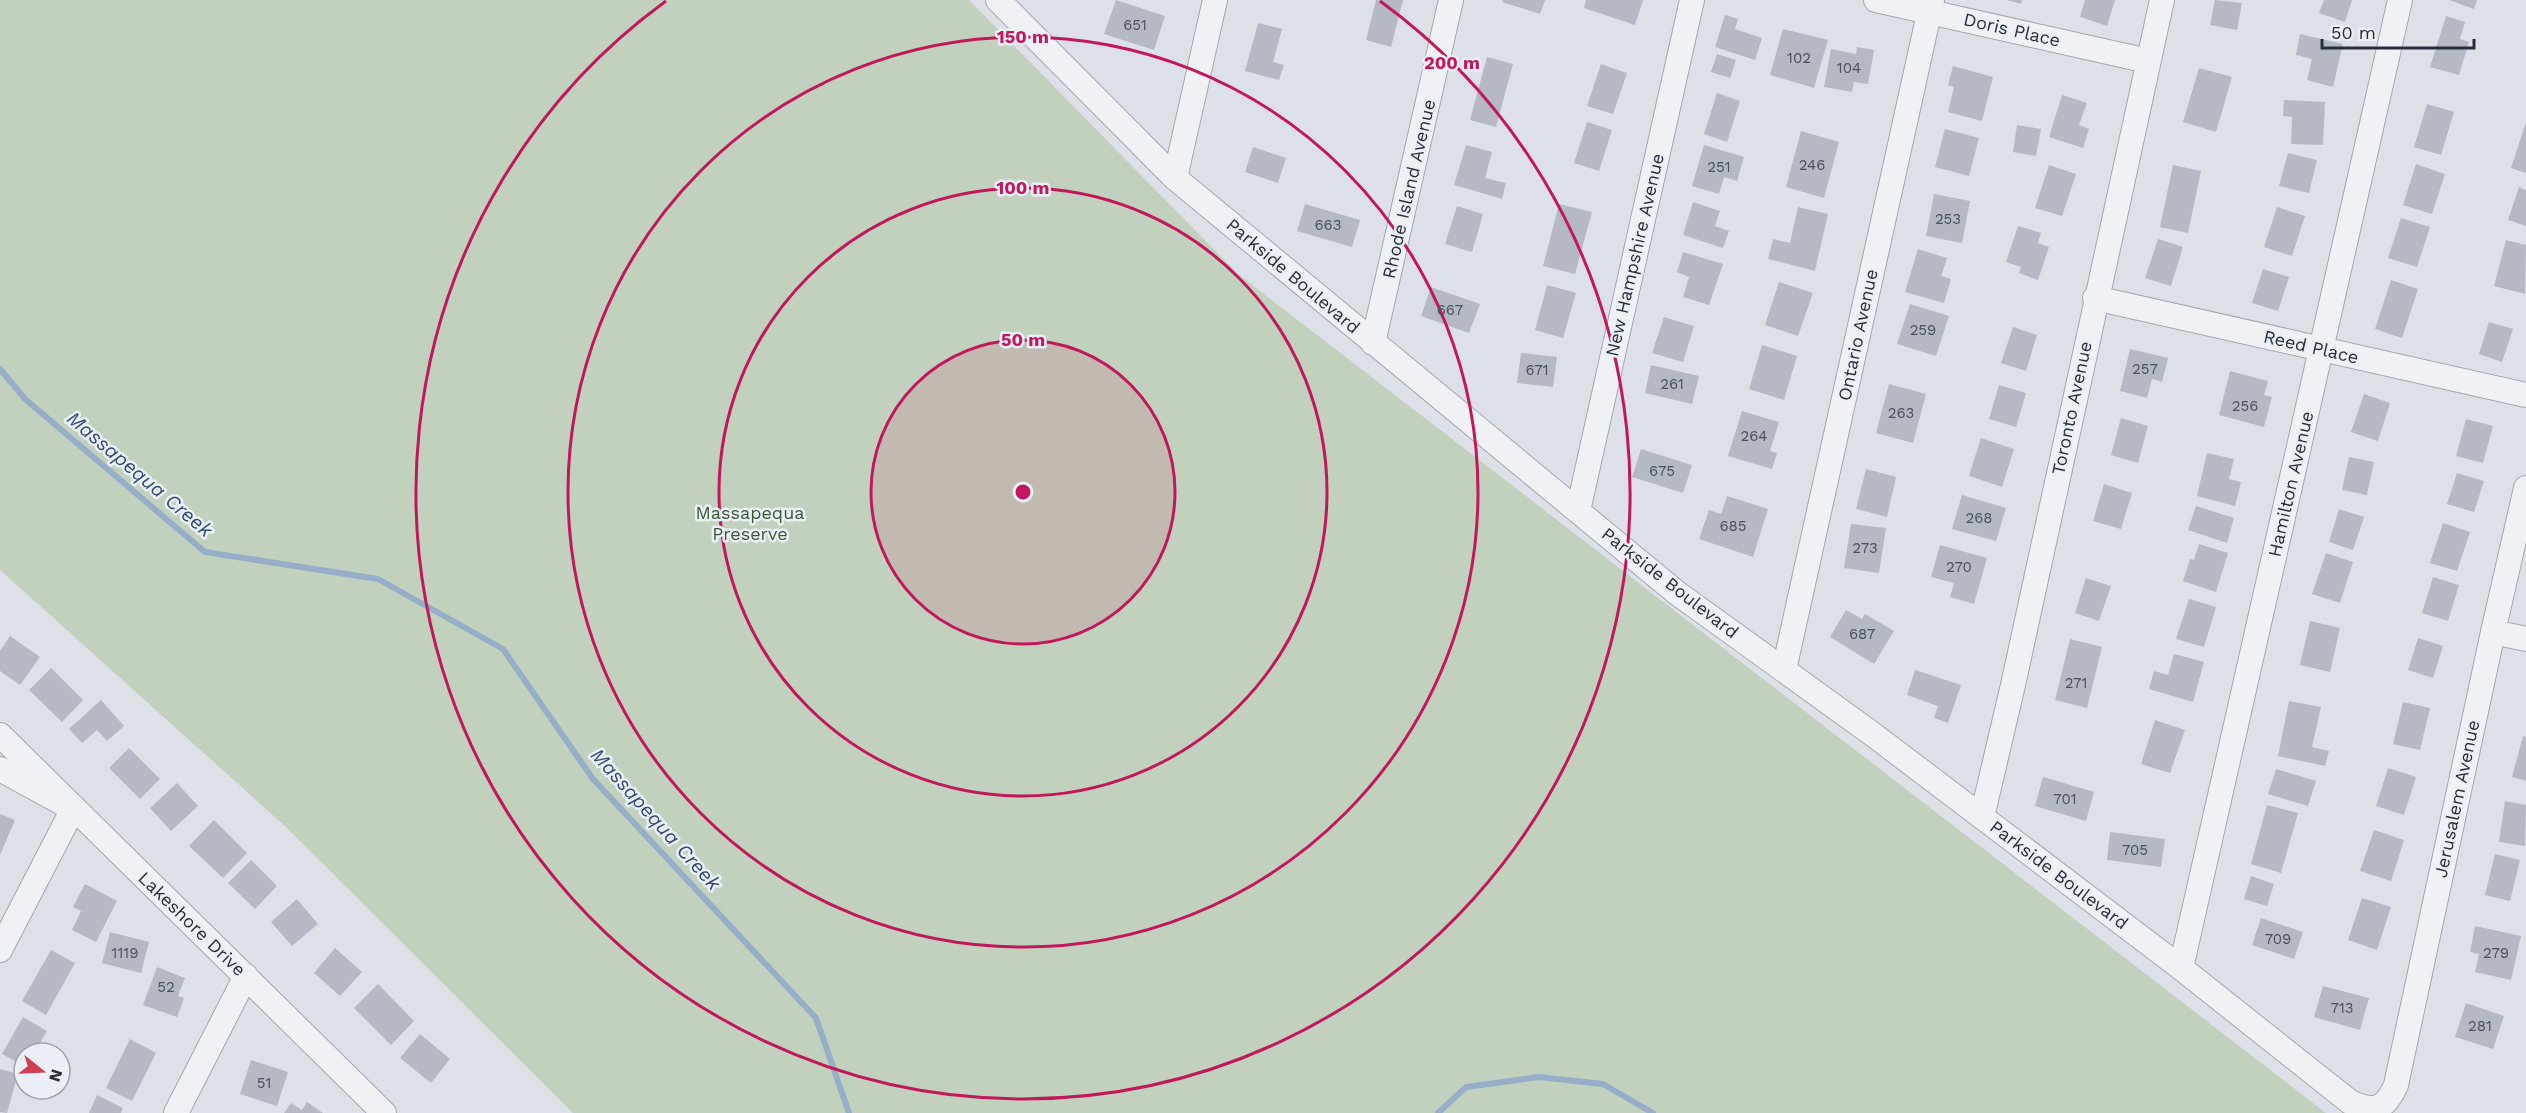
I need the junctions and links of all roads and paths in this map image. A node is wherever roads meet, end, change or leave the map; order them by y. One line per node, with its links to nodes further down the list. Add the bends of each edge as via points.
1 (998, 0): 10 (street, Parkside Boulevard)
2 (1215, 0): 10 (street)
3 (1451, 0): 12 (street, Rhode Island Avenue)
4 (1692, 0): 16 (street, New Hampshire Avenue)
5 (1876, 0): 8 (street, Doris Place)
6 (2162, 0): 9 (street, Toronto Avenue)
7 (2400, 0): 13 (street, Hamilton Avenue)
8 (1930, 6): 9 (street, Doris Place); 19 (street, Ontario Avenue)
9 (2148, 61): 11 (street, Toronto Avenue)
10 (1175, 178): 12 (street, Parkside Boulevard)
11 (2096, 298): 13 (street, Reed Place); 23 (street, Toronto Avenue)
12 (1373, 343): 16 (street, Parkside Boulevard)
13 (2321, 349): 14 (street, Reed Place); 25 (street, Hamilton Avenue)
14 (2526, 395)
15 (2526, 488): 17 (street, Jerusalem Avenue)
16 (1578, 511): 19 (street, Parkside Boulevard, via 1677,593)
17 (2493, 632): 18 (street); 27 (street, Jerusalem Avenue, via 2396,1086)
18 (2526, 639)
19 (1784, 670): 23 (street, Parkside Boulevard)
20 (0, 735): 22 (street, Lakeshore Drive)
21 (0, 769): 22 (street)
22 (73, 809): 24 (street); 26 (street, Lakeshore Drive)
23 (1982, 817): 25 (street, Parkside Boulevard)
24 (0, 950)
25 (2181, 968): 27 (street, Parkside Boulevard, via 2350,1102 2373,1110)
26 (246, 976): 28 (street); 29 (street, Lakeshore Drive)
27 (2383, 1107)
28 (176, 1113)
29 (384, 1113)

